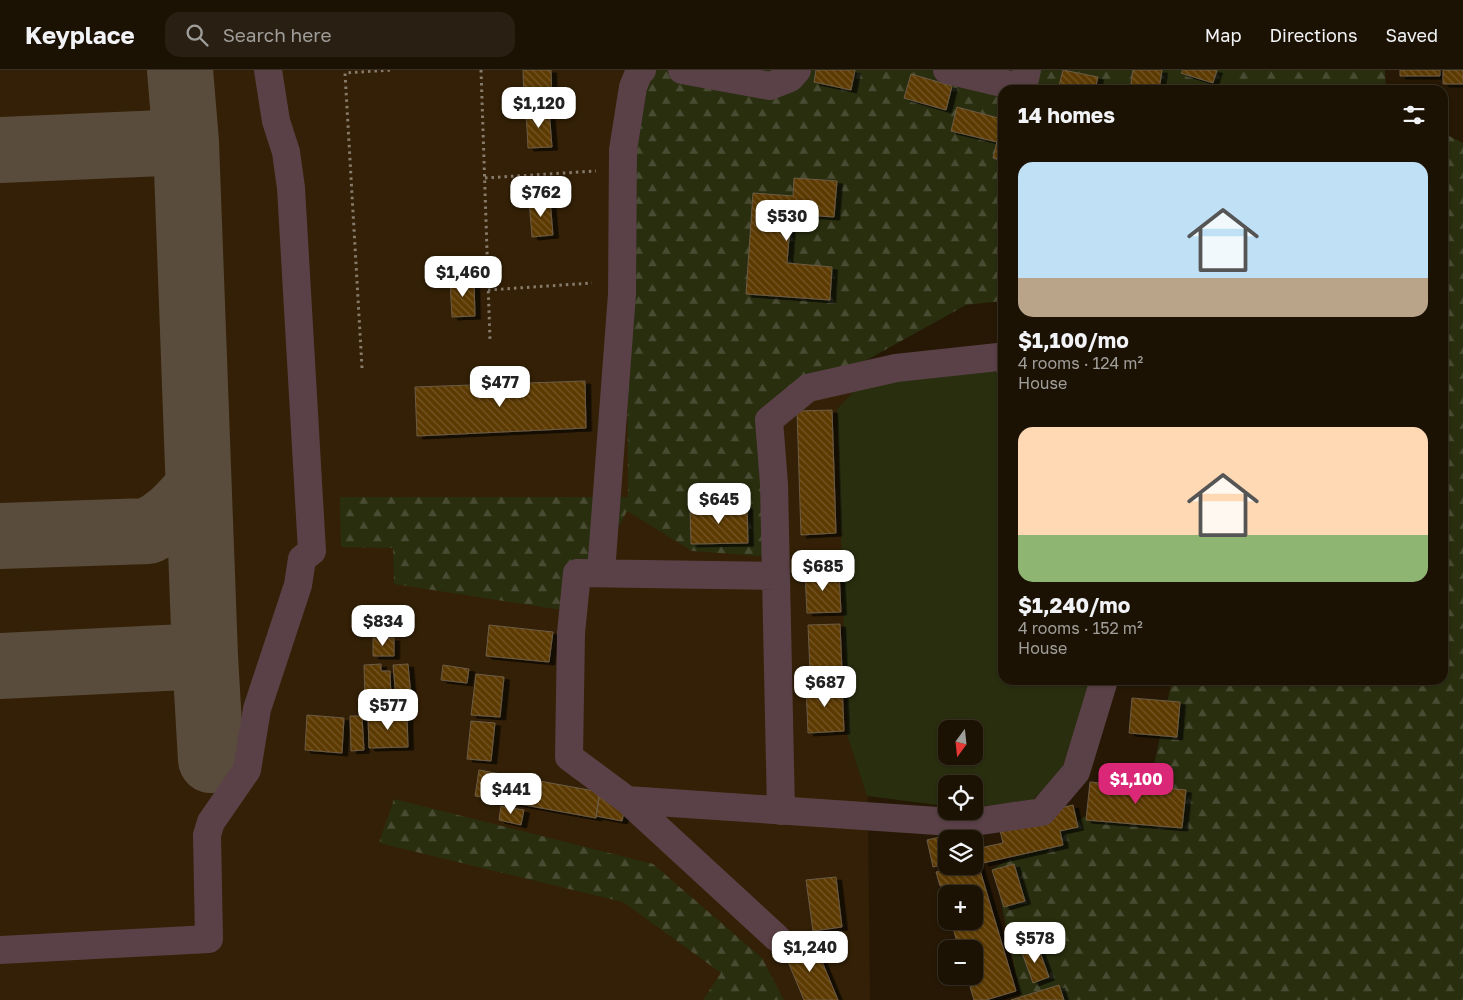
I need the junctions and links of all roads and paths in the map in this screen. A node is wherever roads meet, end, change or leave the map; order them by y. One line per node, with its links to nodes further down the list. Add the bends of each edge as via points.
1 (268, 70): 24 (street, via 291,188 312,551 302,559 298,585 257,709 247,770 209,829 209,939)
2 (392, 70): 17 (path, via 345,73)
3 (482, 70): 12 (path)
4 (642, 70): 18 (street, via 634,87 622,150 622,294)
5 (682, 70): 6 (street, via 770,86 790,78)
6 (797, 70)
7 (947, 70): 9 (street)
8 (1027, 70): 10 (street)
9 (1010, 85)
10 (1024, 85)
11 (602, 171): 12 (path)
12 (484, 178): 14 (path)
13 (592, 284): 14 (path)
14 (488, 290): 15 (path)
15 (490, 341)
16 (998, 357): 19 (street, via 896,368 808,388 769,420)
17 (362, 368)
18 (601, 572): 19 (street); 21 (street, via 577,573 571,633 569,757)
19 (776, 576): 22 (street)
20 (1102, 685): 22 (street, via 1076,772 1042,812 967,823)
21 (627, 800): 22 (street); 23 (street)
22 (781, 810)
23 (776, 938)
24 (0, 950)

